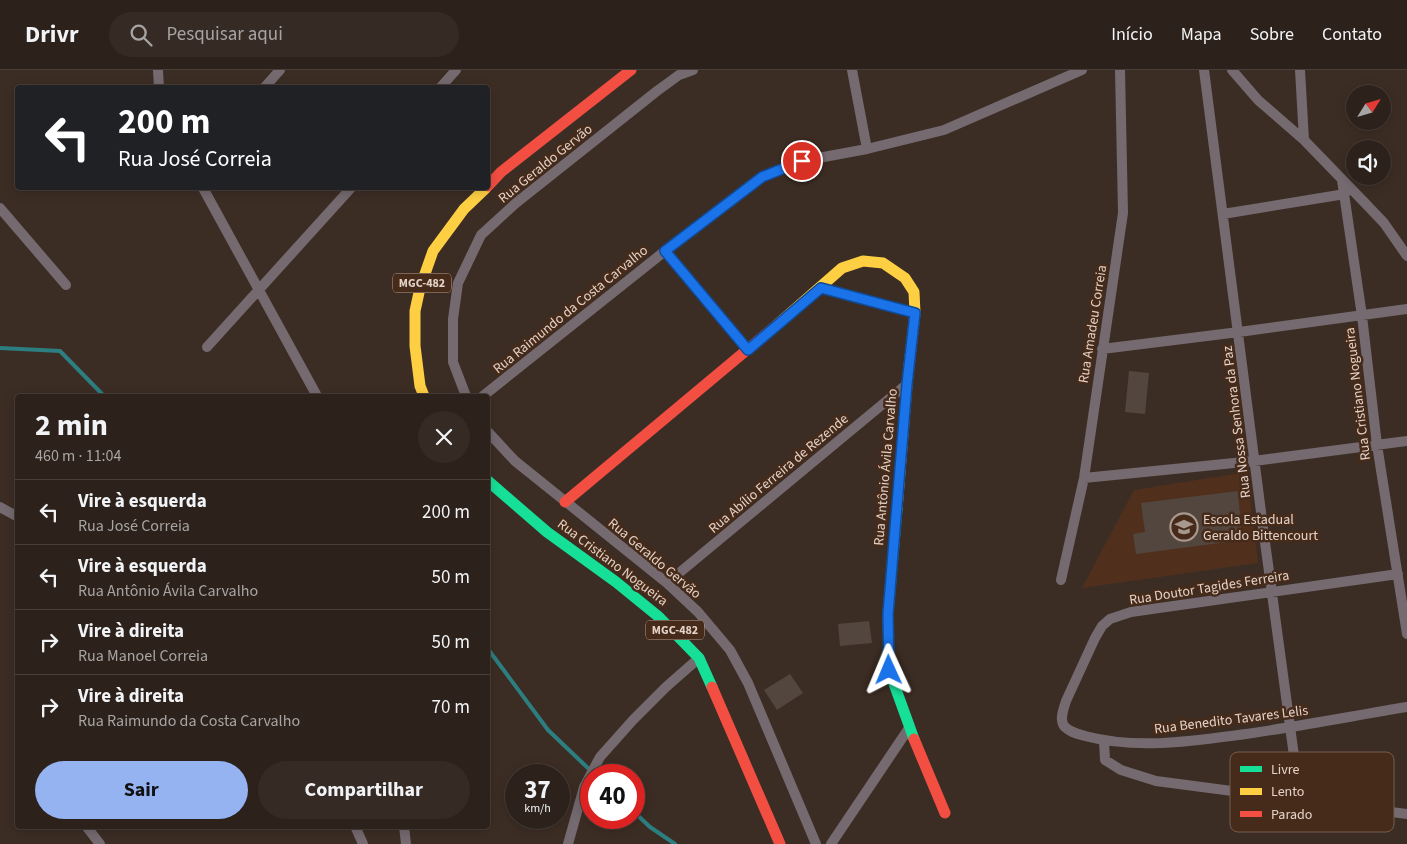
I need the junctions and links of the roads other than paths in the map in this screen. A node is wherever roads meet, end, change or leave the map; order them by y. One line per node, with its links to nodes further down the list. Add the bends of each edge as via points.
1 (158, 70): 12 (street)
2 (280, 70): 13 (street)
3 (456, 70): 14 (street)
4 (631, 70): 18 (main road, MGC-482)
5 (693, 70): 40 (street, Rua Geraldo Gervão, via 657,91 516,203 481,235 458,283 452,319 453,362)
6 (852, 70): 16 (street)
7 (1082, 70): 16 (street, Rua Raimundo da Costa Carvalho, via 944,130)
8 (1120, 70): 35 (street, Rua Amadeu Correia, via 1123,213)
9 (1204, 70): 24 (street, Rua Nossa Senhora da Paz)
10 (1232, 70): 15 (street, via 1258,100)
11 (1300, 70): 15 (street)
12 (159, 85)
13 (267, 85)
14 (443, 85)
15 (1304, 140): 17 (street)
16 (867, 149): 25 (street, Rua Raimundo da Costa Carvalho, via 802,161 762,177)
17 (1342, 180): 22 (street, Rua Cristiano Nogueira); 26 (street, via 1384,224)
18 (490, 184)
19 (204, 190): 29 (street)
20 (349, 190): 29 (street)
21 (484, 190): 39 (main road, MGC-482, via 464,210 433,251 420,288 415,311 415,346)
22 (1345, 194): 24 (street); 32 (street, Rua Cristiano Nogueira)
23 (0, 208): 27 (street)
24 (1223, 214): 33 (street, Rua Nossa Senhora da Paz)
25 (665, 251): 36 (street); 41 (street, Rua Raimundo da Costa Carvalho)
26 (1407, 256)
27 (66, 285)
28 (821, 288): 31 (street); 31 (main road, Rua Antônio Ávila Carvalho, via 842,268 863,261 883,263 905,278 914,292); 36 (main road, Rua Antônio Ávila Carvalho)
29 (260, 289): 34 (street); 38 (street)
30 (1407, 308): 32 (street)
31 (915, 313): 37 (main road, Rua Antônio Ávila Carvalho)
32 (1362, 316): 33 (street); 44 (street, Rua Cristiano Nogueira)
33 (1239, 332): 35 (street); 45 (street, Rua Nossa Senhora da Paz)
34 (207, 347)
35 (1102, 349): 46 (street, Rua Amadeu Correia)
36 (748, 350): 48 (main road, Rua Antônio Ávila Carvalho)
37 (907, 384): 53 (street, Rua Abílio Ferreira de Rezende); 60 (main road, Rua Antônio Ávila Carvalho, via 888,614 889,670)
38 (316, 394)
39 (423, 394)
40 (465, 394)
41 (486, 394)
42 (490, 434): 48 (street, Rua Geraldo Gervão, via 515,461)
43 (1407, 441): 44 (street)
44 (1377, 445): 45 (street); 51 (street, Rua Cristiano Nogueira)
45 (1254, 461): 46 (street); 54 (street, Rua Nossa Senhora da Paz)
46 (1084, 478): 52 (street, Rua Amadeu Correia)
47 (490, 483): 56 (main road, Rua Cristiano Nogueira / MGC-482, via 525,514 650,607)
48 (564, 502): 53 (street, Rua Geraldo Gervão)
49 (0, 507): 50 (street)
50 (15, 515)
51 (1398, 574): 54 (street, Rua Doutor Tagides Ferreira); 55 (street, Rua Cristiano Nogueira)
52 (1061, 580)
53 (667, 583): 75 (street, Rua Geraldo Gervão, via 698,612 730,650 748,683)
54 (1270, 592): 58 (street, Rua Doutor Tagides Ferreira, via 1131,612 1110,619 1095,638 1066,701); 59 (street, Rua Nossa Senhora da Paz)
55 (1407, 634)
56 (699, 658): 73 (street, via 666,687 600,756 584,787); 74 (main road, Rua Cristiano Nogueira / MGC-482)
57 (1407, 707): 59 (street, Rua Benedito Tavares Lelis)
58 (1062, 722): 61 (street, Rua Benedito Tavares Lelis, via 1074,733)
59 (1289, 727): 61 (street, Rua Benedito Tavares Lelis, via 1160,744); 62 (street, Rua Nossa Senhora da Paz)
60 (909, 728): 65 (main road, Rua Antônio Ávila Carvalho); 76 (street)
61 (1104, 741): 63 (street, via 1105,760 1121,770 1156,781)
62 (1293, 752)
63 (1230, 791)
64 (1394, 812): 66 (street)
65 (945, 813)
66 (1407, 814)
67 (88, 829): 70 (street)
68 (356, 829): 71 (street)
69 (404, 829): 72 (street)
70 (100, 844)
71 (363, 844)
72 (406, 844)
73 (568, 844)
74 (780, 844)
75 (816, 844)
76 (831, 844)

